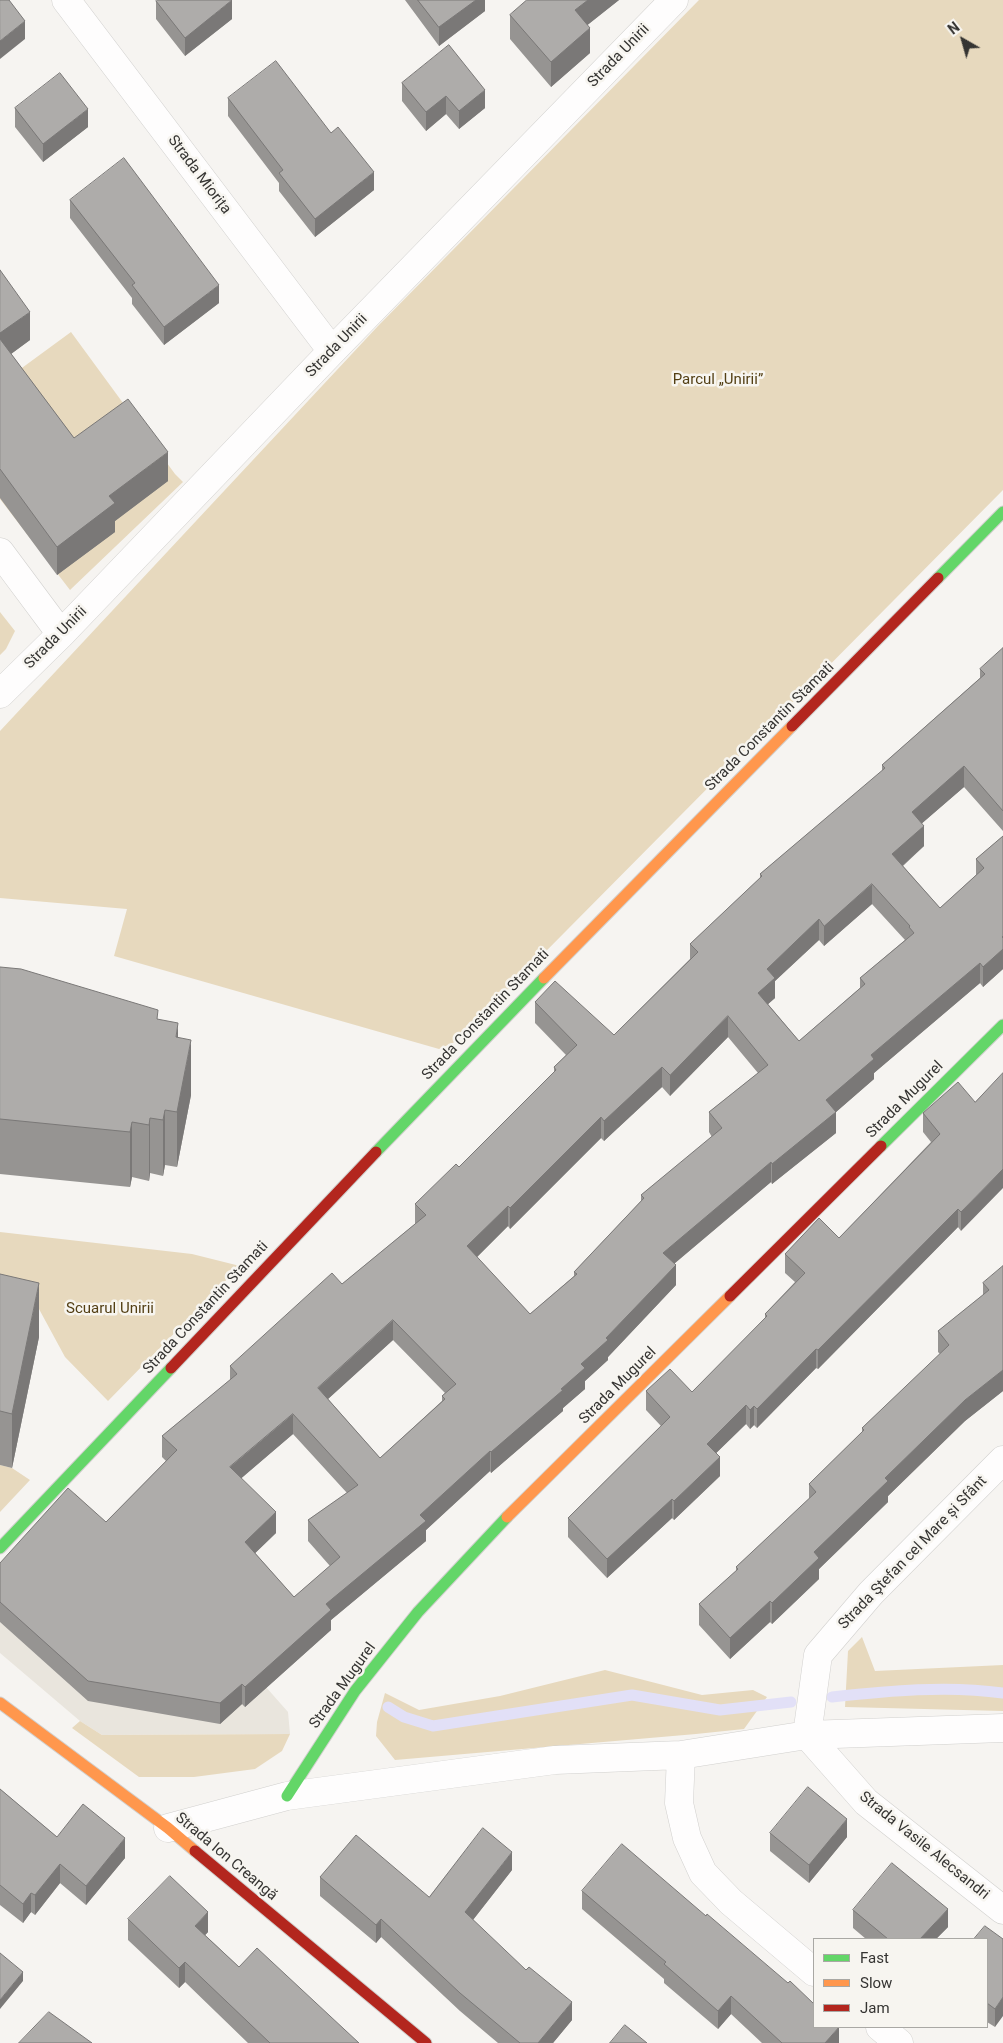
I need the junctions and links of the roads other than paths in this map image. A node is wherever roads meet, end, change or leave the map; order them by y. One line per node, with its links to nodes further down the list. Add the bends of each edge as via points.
1 (66, 0): 3 (street, Strada Miorița)
2 (674, 0): 3 (street, Strada Unirii)
3 (332, 351): 6 (street, Strada Unirii)
4 (1003, 512): 10 (street, Strada Constantin Stamati, via 442,1081)
5 (0, 552): 6 (street)
6 (61, 634): 7 (street, Strada Unirii)
7 (0, 694)
8 (1003, 1025): 15 (street, Strada Mugurel, via 513,1511 418,1612 355,1691)
9 (1003, 1460): 13 (street, Strada Ştefan cel Mare și Sfânt, via 871,1593 818,1655)
10 (0, 1548)
11 (0, 1702): 16 (street, Strada Ion Creangă)
12 (1003, 1728): 13 (street)
13 (807, 1735): 14 (street); 17 (street, Strada Vasile Alecsandri, via 866,1802)
14 (681, 1755): 15 (street, via 555,1760); 18 (street, via 679,1803 687,1838 703,1872 731,1902)
15 (287, 1796): 16 (street)
16 (168, 1828): 20 (street, Strada Ion Creangă)
17 (1003, 1910)
18 (813, 1971)
19 (881, 2028): 21 (street)
20 (426, 2043)
21 (899, 2043)

